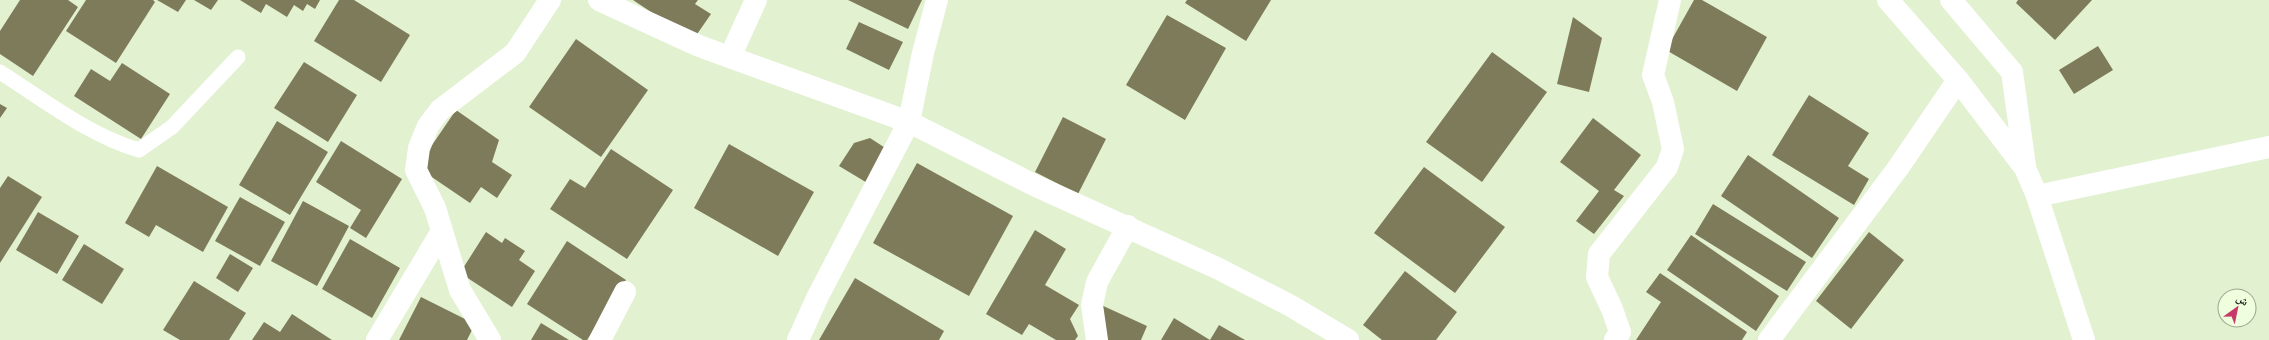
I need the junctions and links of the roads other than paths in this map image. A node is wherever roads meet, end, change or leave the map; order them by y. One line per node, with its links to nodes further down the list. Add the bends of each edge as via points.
1 (550, 0): 17 (street, via 515,53 440,110 428,126 419,148 416,170 435,208)
2 (599, 0): 9 (street, via 646,23)
3 (756, 0): 9 (street)
4 (937, 0): 12 (street)
5 (1670, 0): 25 (street, via 1653,75 1663,102 1673,149 1667,167 1599,254 1597,277 1620,332)
6 (1888, 0): 11 (street)
7 (1951, 0): 14 (street, via 2012,72)
8 (238, 57): 10 (lane, via 172,127 139,150 120,144 89,128)
9 (730, 57): 12 (street)
10 (0, 72)
11 (1958, 80): 14 (street); 26 (street, via 1898,168)
12 (909, 122): 16 (street, via 1036,186); 22 (street, via 818,296)
13 (2269, 147): 15 (street)
14 (2025, 168): 15 (street)
15 (2037, 196): 27 (street)
16 (1128, 226): 23 (street, via 1098,282 1092,305); 24 (street, via 1291,306)
17 (442, 231): 19 (street); 20 (street, via 460,290)
18 (626, 292): 21 (street)
19 (377, 340)
20 (490, 340)
21 (600, 340)
22 (798, 340)
23 (1097, 340)
24 (1348, 340)
25 (1615, 340)
26 (1769, 340)
27 (2084, 340)

